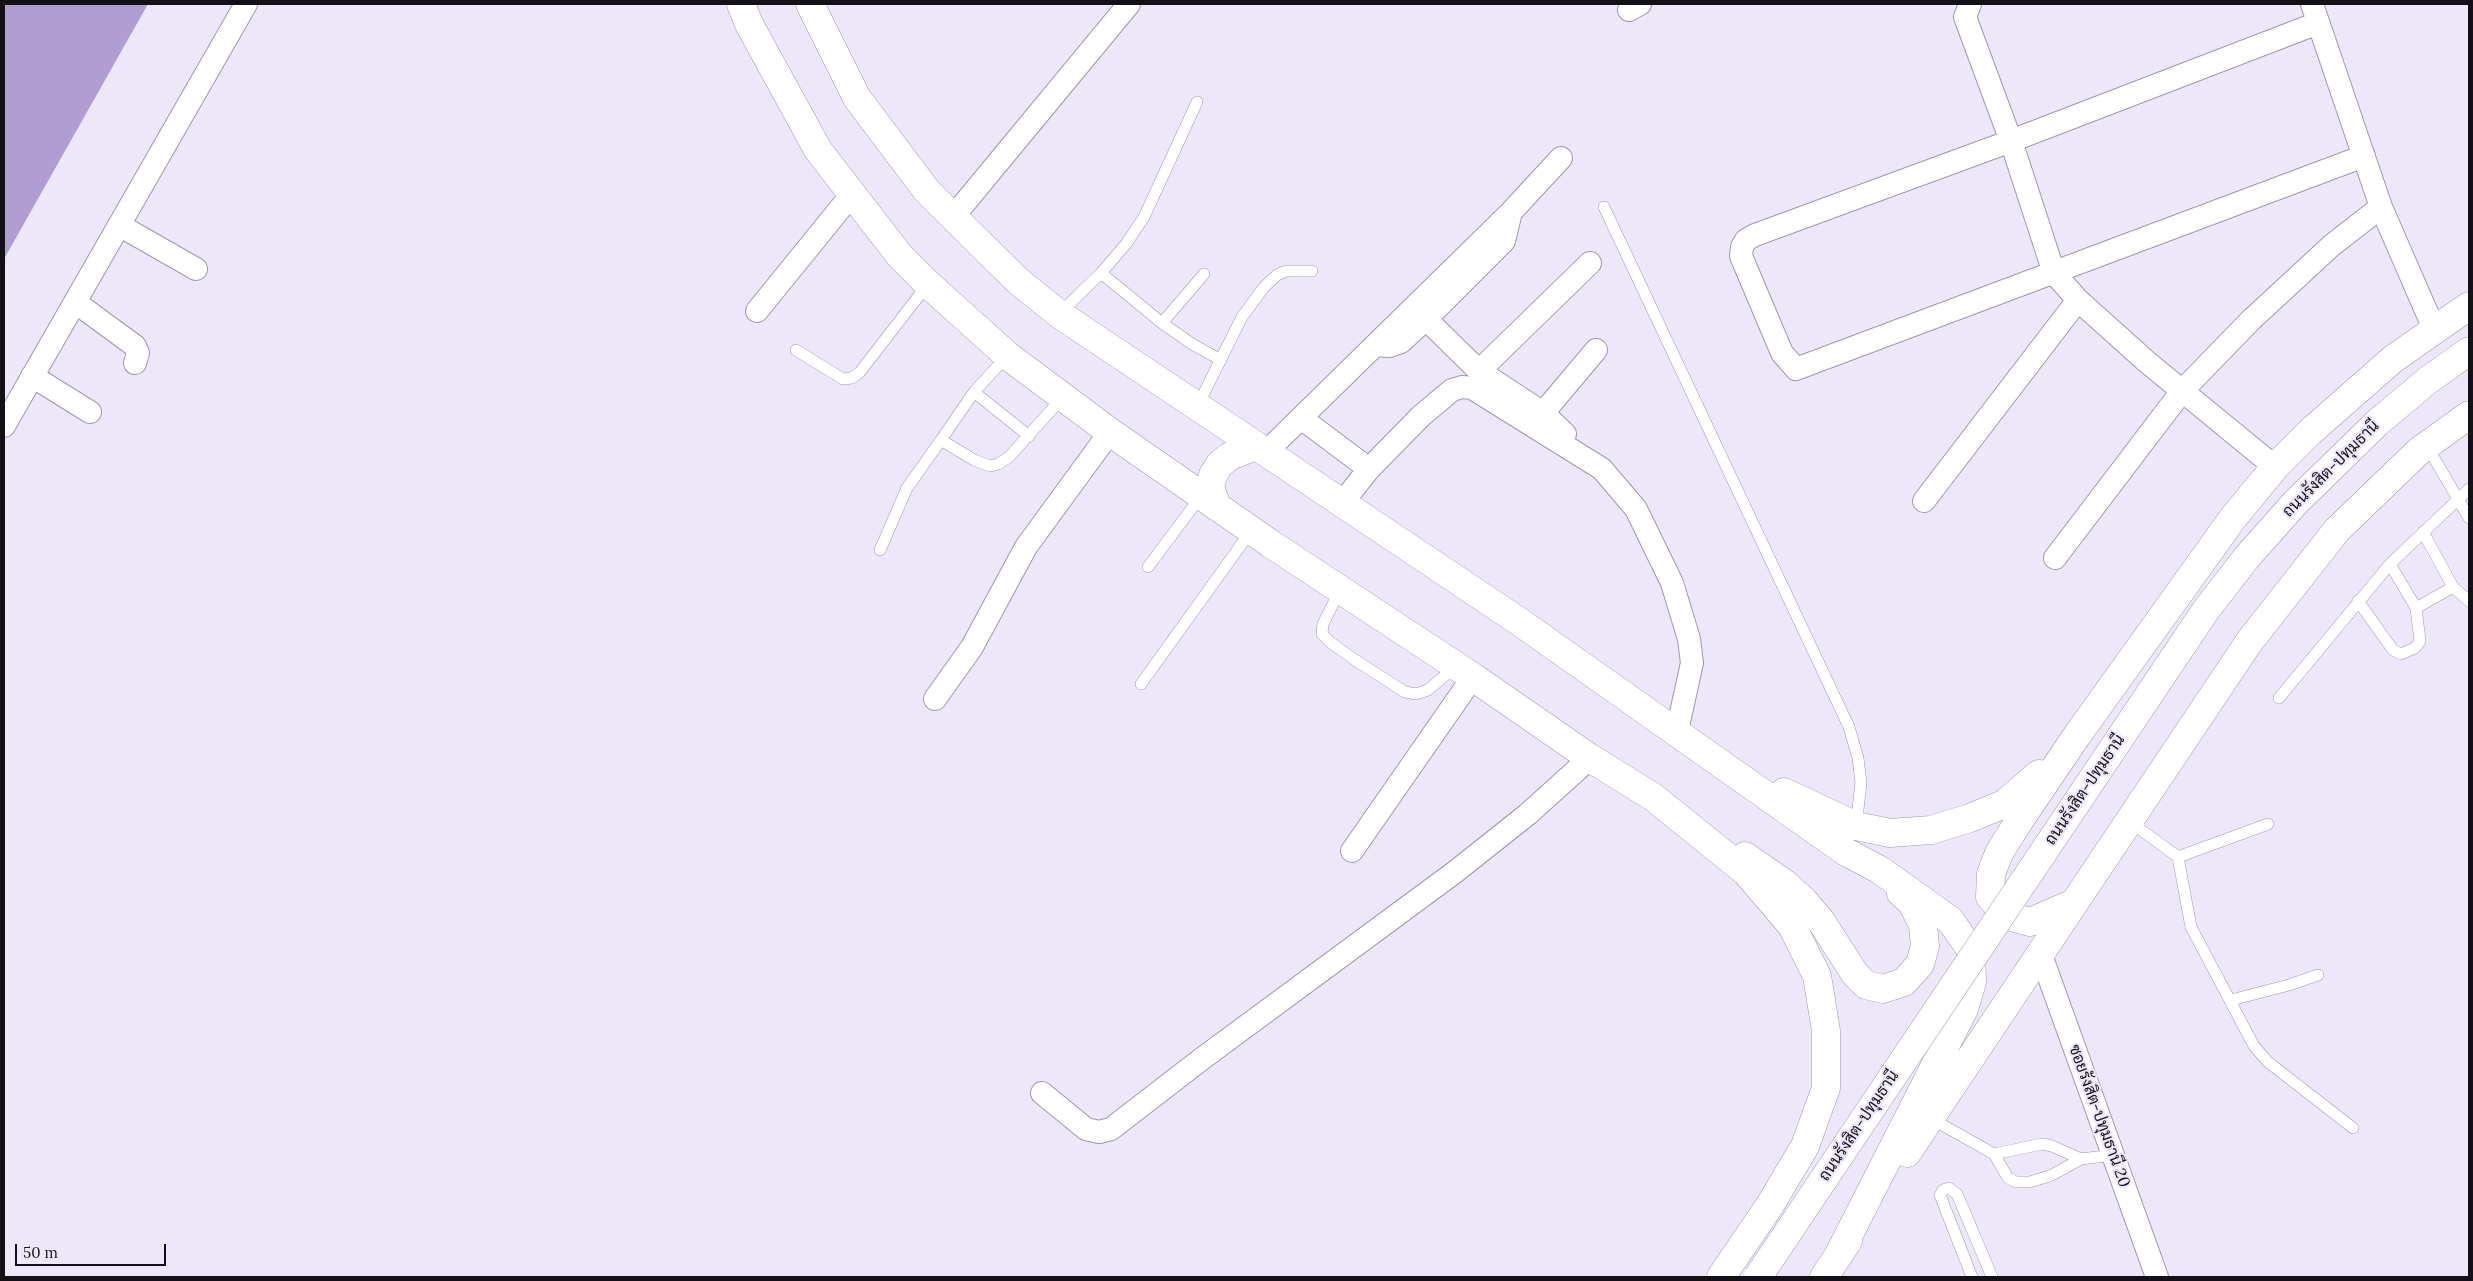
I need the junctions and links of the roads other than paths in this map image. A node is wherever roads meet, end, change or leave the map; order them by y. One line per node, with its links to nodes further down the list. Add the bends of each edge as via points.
1 (246, 4): 16 (street)
2 (741, 4): 11 (main road, via 818,150)
3 (810, 4): 15 (main road, via 857,98 927,191)
4 (1129, 4): 15 (street)
5 (1970, 4): 8 (street, via 1965,17)
6 (2315, 14): 8 (street); 9 (street)
7 (1197, 102): 20 (lane, via 1144,217)
8 (2011, 141): 21 (street); 21 (street, via 1755,235 1746,240 1741,256 1782,353 1796,369)
9 (2364, 156): 13 (street); 21 (street)
10 (1562, 158): 14 (street)
11 (852, 194): 23 (main road, via 900,256); 27 (street)
12 (1604, 207): 86 (lane, via 1849,727 1861,783)
13 (2381, 207): 31 (street); 41 (street, via 2331,246 2250,320)
14 (1511, 212): 29 (street, via 1504,241); 32 (street)
15 (953, 217): 28 (main road, via 1018,281)
16 (119, 225): 18 (street); 25 (street)
17 (1590, 263): 39 (street)
18 (196, 268)
19 (1312, 271): 37 (lane, via 1286,271 1277,275 1242,316)
20 (1101, 273): 28 (lane); 30 (lane)
21 (2054, 273): 24 (street)
22 (1204, 274): 30 (lane)
23 (928, 284): 33 (lane, via 852,378 843,379); 36 (main road)
24 (2078, 300): 41 (street); 60 (street)
25 (75, 302): 38 (street, via 135,346 138,352); 40 (street)
26 (2469, 306): 31 (main road)
27 (757, 311)
28 (1059, 314): 44 (main road)
29 (1426, 320): 32 (street, via 1401,342 1389,346); 39 (street)
30 (1162, 323): 37 (lane)
31 (2434, 329): 56 (main road, via 2386,365)
32 (1375, 345): 48 (street)
33 (796, 350)
34 (1596, 350): 46 (street)
35 (2469, 351): 102 (main road, ถนนรังสิต-ปทุมธานี, bridge, via 2427,380 2391,411 2295,503 2206,610)
36 (1008, 356): 42 (lane); 43 (main road)
37 (1221, 360): 44 (lane)
38 (135, 362)
39 (1479, 371): 46 (street)
40 (32, 376): 45 (street); 49 (street)
41 (2182, 391): 56 (street); 67 (street)
42 (974, 392): 51 (lane); 52 (lane)
43 (1063, 397): 50 (main road); 51 (lane)
44 (1198, 407): 54 (main road)
45 (90, 412)
46 (1543, 413): 55 (street, via 1565,434)
47 (2469, 415): 53 (main road)
48 (1301, 418): 54 (street); 57 (street)
49 (4, 426)
50 (1110, 432): 61 (main road); 78 (street, via 1026,547 972,647)
51 (1029, 436): 52 (lane, via 1008,457 990,466)
52 (941, 440): 66 (lane, via 907,488)
53 (2427, 446): 59 (lane); 84 (main road, via 2337,530 2249,642)
54 (1261, 450): 61 (main road, via 1230,456 1220,464 1213,475); 62 (main road)
55 (1578, 454): 57 (street, via 1472,388 1462,387 1452,390 1421,416); 79 (street, via 1602,469 1636,509 1672,582 1689,639 1692,664)
56 (2275, 467): 80 (main road, via 2233,518)
57 (1369, 469): 62 (street)
58 (2469, 489): 59 (lane)
59 (2459, 497): 63 (lane); 65 (lane)
60 (1924, 501)
61 (1209, 502): 64 (main road); 69 (lane)
62 (1342, 503): 79 (main road)
63 (2469, 518)
64 (1251, 531): 71 (main road); 76 (lane)
65 (2423, 532): 68 (lane); 70 (lane)
66 (880, 550)
67 (2055, 558)
68 (2390, 564): 72 (lane); 74 (lane)
69 (1148, 567)
70 (2453, 587): 73 (lane); 74 (lane)
71 (1340, 590): 75 (main road); 75 (lane, via 1323,624 1322,634 1405,692 1416,694 1428,690)
72 (2358, 601): 74 (lane, via 2393,650 2401,654 2420,642); 77 (lane)
73 (2469, 601)
74 (2416, 608)
75 (1464, 672): 81 (main road); 87 (street)
76 (1141, 684)
77 (2279, 698)
78 (935, 699)
79 (1677, 731): 82 (main road)
80 (2078, 734): 86 (main road, via 2029,784 2004,804 1932,830 1890,833); 90 (main road, via 1999,853 1991,874 1990,897 2008,916 2030,922)
81 (1590, 758): 83 (main road); 94 (street, via 1528,814 1455,872 1111,1129 1099,1132 1086,1129)
82 (1734, 772): 86 (main road); 88 (main road)
83 (1653, 797): 88 (main road, via 1784,883 1821,921 1855,974 1866,985 1883,989 1904,982 1920,964 1925,946 1923,925 1912,903 1890,882); 101 (main road, via 1746,872 1792,926 1817,976 1826,1031 1826,1088 1805,1146)
84 (2129, 821): 89 (lane); 90 (main road)
85 (2268, 824): 89 (lane)
86 (1856, 826)
87 (1352, 851)
88 (1846, 852): 100 (main road, via 1880,870 1950,920 1971,950 1972,982 1964,1009)
89 (2178, 857): 93 (lane, via 2191,926)
90 (2074, 903): 91 (main road)
91 (2040, 955): 95 (main road); 98 (street, ซอยรังสิต-ปทุมธานี 20)
92 (2318, 975): 93 (lane)
93 (2231, 1000): 96 (lane, via 2254,1046 2268,1062)
94 (1042, 1092)
95 (1930, 1118): 97 (lane); 100 (main road)
96 (2354, 1128)
97 (1994, 1154): 99 (lane, via 2042,1144); 99 (lane, via 2008,1178 2016,1182 2030,1182)
98 (2114, 1155): 99 (lane); 105 (street, ซอยรังสิต-ปทุมธานี 20)
99 (2081, 1160)
100 (1831, 1266)
101 (1721, 1277)
102 (1758, 1277)
103 (1972, 1277): 104 (lane, via 1940,1195 1949,1188 1957,1194)
104 (1992, 1277)
105 (2157, 1277)

